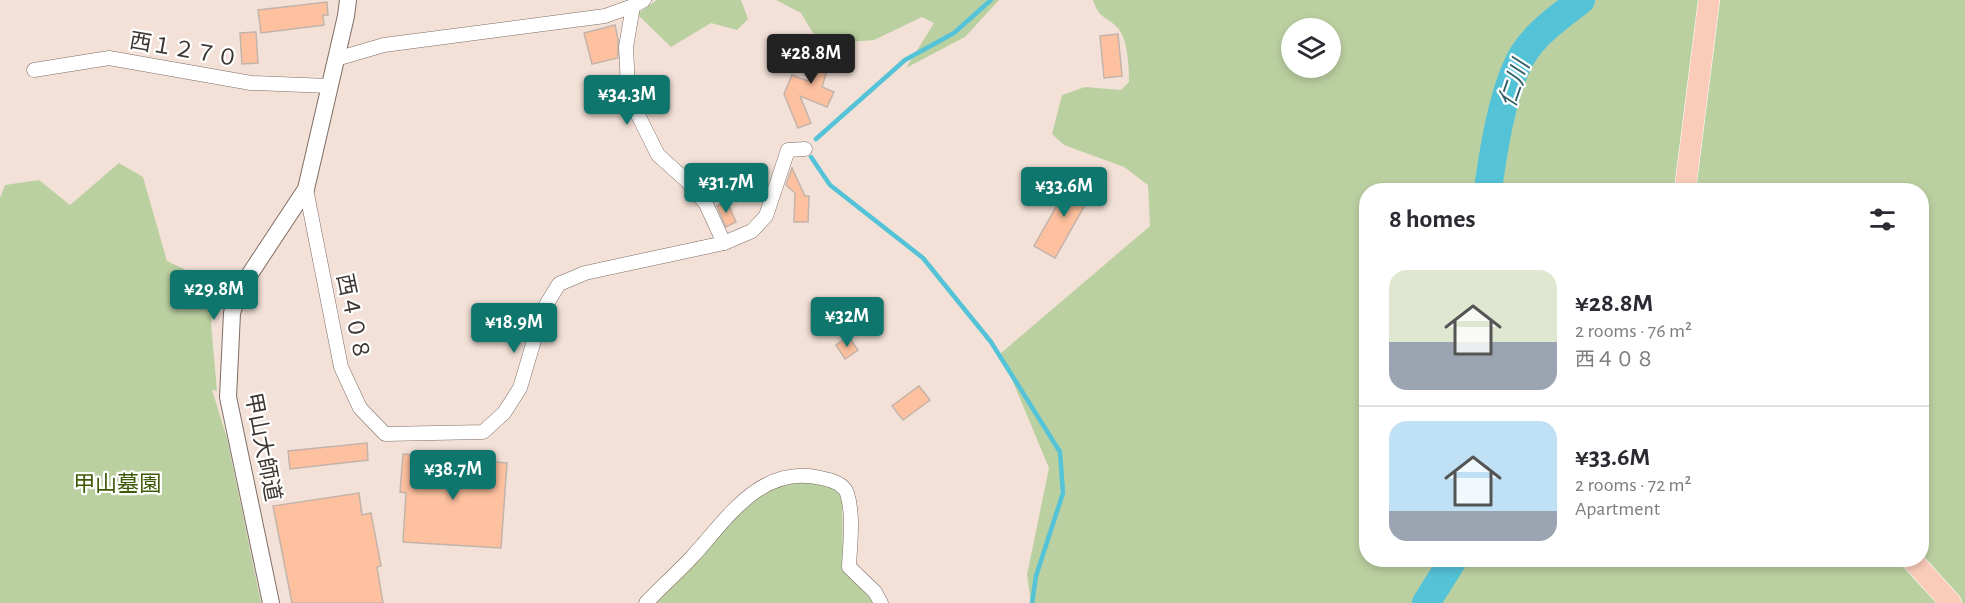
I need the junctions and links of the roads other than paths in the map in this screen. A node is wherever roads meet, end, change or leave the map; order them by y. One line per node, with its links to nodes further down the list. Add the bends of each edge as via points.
1 (348, 0): 4 (street, 甲山大師道)
2 (1710, 0): 8 (main road)
3 (639, 3): 4 (street, via 605,16 384,45); 10 (street, via 626,47 628,88 636,111 658,155 706,204)
4 (336, 59): 6 (street, 甲山大師道)
5 (34, 70): 6 (street, 西１２７０, via 109,58 251,82)
6 (329, 86): 9 (street, 甲山大師道)
7 (805, 149): 10 (street, 西４０８, via 788,150 766,216 752,231)
8 (1686, 183)
9 (306, 189): 10 (street, 西４０８, via 340,367 360,408 385,434 483,432 504,413 520,388 543,310 559,284 585,273); 12 (street, 甲山大師道, via 240,289 232,313 228,397)
10 (724, 243)
11 (1918, 567): 15 (main road)
12 (271, 603)
13 (646, 603): 14 (street, via 738,503 760,486 782,478 812,476 836,481 846,490 850,508 849,567 875,592)
14 (880, 603)
15 (1951, 603)

